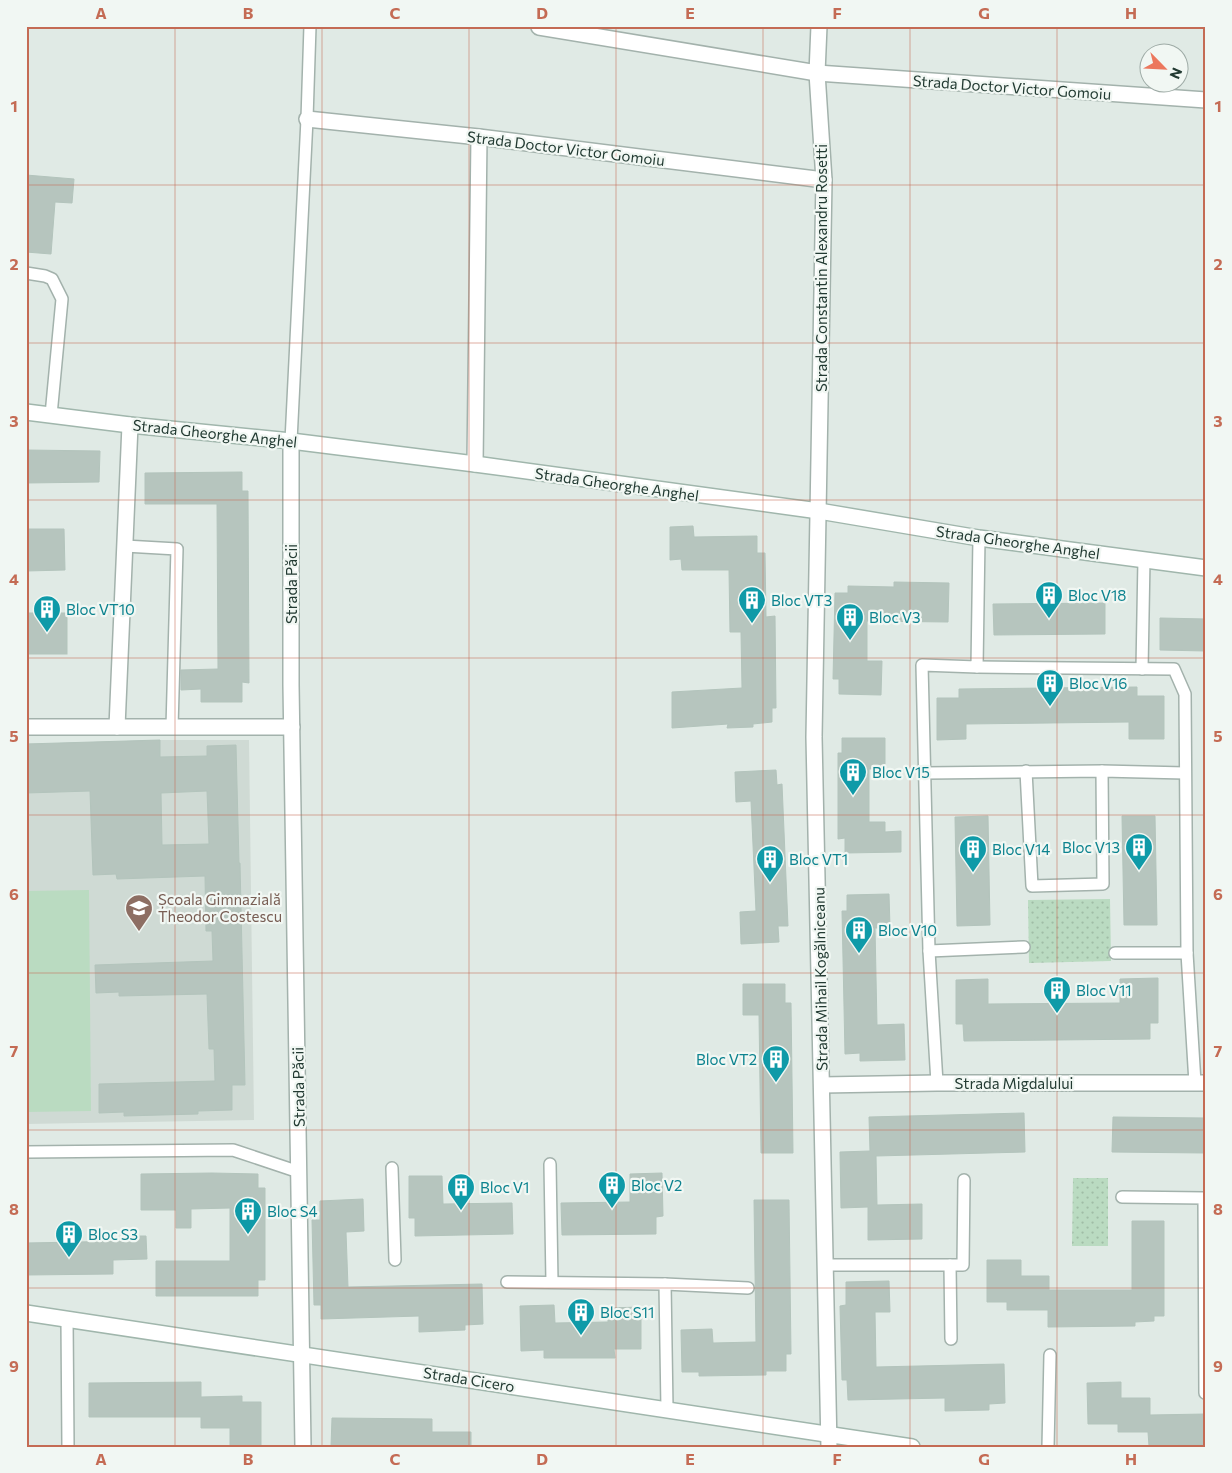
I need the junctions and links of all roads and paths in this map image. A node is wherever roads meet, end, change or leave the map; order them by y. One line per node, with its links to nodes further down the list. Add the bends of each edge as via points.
1 (310, 26): 6 (lane)
2 (819, 26): 4 (street, Strada Constantin Alexandru Rosetti)
3 (539, 27): 4 (street, Strada Doctor Victor Gomoiu)
4 (817, 74): 5 (street, Strada Doctor Victor Gomoiu); 8 (street, Strada Constantin Alexandru Rosetti)
5 (1206, 100)
6 (308, 119): 7 (street, Strada Doctor Victor Gomoiu); 13 (lane)
7 (479, 137): 8 (street, Strada Doctor Victor Gomoiu); 14 (street)
8 (824, 180): 15 (street, Strada Constantin Alexandru Rosetti)
9 (26, 274): 11 (lane, via 52,279 62,299)
10 (26, 412): 11 (street, Strada Gheorghe Anghel)
11 (51, 415): 12 (street, Strada Gheorghe Anghel)
12 (130, 425): 13 (street, Strada Gheorghe Anghel); 17 (street)
13 (291, 441): 14 (street, Strada Gheorghe Anghel); 25 (street, Strada Păcii)
14 (475, 464): 15 (street, Strada Gheorghe Anghel)
15 (818, 511): 16 (street, Strada Gheorghe Anghel); 36 (street, Strada Mihail Kogălniceanu, via 814,728)
16 (979, 538): 18 (street, Strada Gheorghe Anghel); 20 (lane)
17 (125, 546): 23 (street); 24 (lane, via 177,549)
18 (1144, 560): 19 (street, Strada Gheorghe Anghel); 21 (lane)
19 (1206, 568)
20 (977, 667): 21 (lane); 28 (lane, via 922,666)
21 (1142, 669): 29 (lane, via 1174,669 1185,694)
22 (26, 727): 23 (street)
23 (117, 727): 24 (street)
24 (172, 727): 25 (street)
25 (292, 727): 40 (street, Strada Păcii)
26 (1026, 771): 27 (lane); 27 (lane, via 1032,886 1103,884); 28 (lane)
27 (1102, 771): 29 (lane)
28 (926, 772): 31 (lane)
29 (1185, 773): 32 (lane)
30 (1024, 947): 31 (lane)
31 (929, 951): 35 (lane)
32 (1187, 953): 33 (lane); 34 (lane)
33 (1115, 954)
34 (1200, 1082): 35 (street, Strada Migdalului)
35 (937, 1083): 36 (street, Strada Migdalului)
36 (822, 1085): 45 (street, Strada Mihail Kogălniceanu)
37 (26, 1152): 40 (lane, via 233,1150)
38 (550, 1164): 48 (lane)
39 (392, 1168): 43 (lane)
40 (299, 1172): 54 (street, Strada Păcii)
41 (964, 1180): 46 (lane, via 963,1265)
42 (1122, 1197): 44 (lane, via 1204,1198)
43 (395, 1260)
44 (1205, 1263): 56 (lane)
45 (825, 1265): 46 (lane); 58 (street, Strada Mihail Kogălniceanu)
46 (950, 1265): 53 (lane)
47 (507, 1282): 48 (lane)
48 (552, 1282): 49 (lane)
49 (665, 1284): 50 (lane); 57 (lane)
50 (748, 1288)
51 (26, 1313): 52 (street, Strada Cicero)
52 (67, 1319): 54 (street, Strada Cicero); 59 (lane)
53 (951, 1338)
54 (302, 1354): 57 (street, Strada Cicero); 60 (street, Strada Păcii)
55 (1050, 1355): 62 (lane)
56 (1205, 1393)
57 (667, 1409): 58 (street, Strada Cicero)
58 (829, 1440): 61 (street, Strada Cicero)
59 (68, 1447)
60 (303, 1447)
61 (912, 1447)
62 (1048, 1447)

